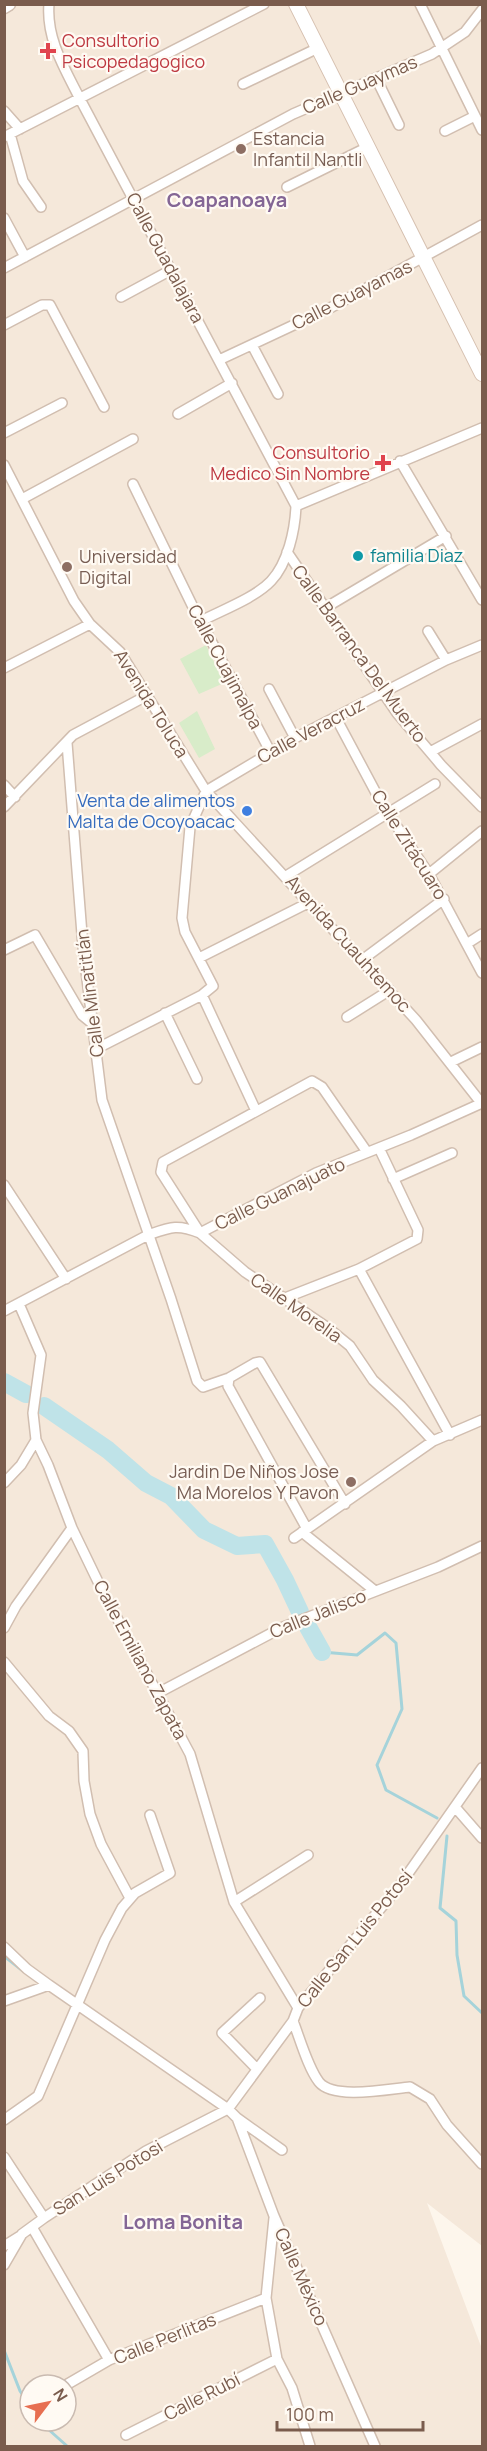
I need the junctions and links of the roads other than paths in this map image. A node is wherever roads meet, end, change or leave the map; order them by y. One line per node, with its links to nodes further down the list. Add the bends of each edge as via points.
1 (9, 4): 6 (street)
2 (49, 4): 13 (street, Calle Guadalajara, via 54,44)
3 (264, 4): 13 (street)
4 (296, 4): 8 (main road)
5 (420, 4): 9 (street)
6 (4, 7)
7 (482, 13): 9 (street, Calle Guaymas, via 465,32)
8 (318, 48): 11 (street); 12 (main road)
9 (441, 49): 10 (street, Calle Guaymas); 15 (street)
10 (376, 78): 12 (street, Calle Guaymas); 16 (street)
11 (243, 84)
12 (341, 92): 21 (main road); 23 (street, Calle Guaymas)
13 (80, 99): 17 (street); 23 (street, Calle Guadalajara)
14 (4, 111): 17 (street)
15 (475, 116): 18 (street); 19 (street)
16 (399, 125)
17 (20, 129): 20 (street)
18 (483, 130)
19 (445, 131)
20 (7, 136): 24 (street, via 23,181)
21 (368, 147): 22 (street); 28 (main road)
22 (287, 187)
23 (133, 199): 27 (street, Calle Guaymas); 30 (street, Calle Guadalajara)
24 (41, 207)
25 (4, 218): 27 (street)
26 (483, 225): 28 (street, Calle Guayamas)
27 (25, 257): 29 (street, Calle Guaymas)
28 (423, 258): 33 (street, Calle Guayamas); 35 (main road)
29 (4, 268)
30 (171, 270): 31 (street); 34 (street, Calle Guadalajara)
31 (121, 297)
32 (4, 325): 39 (street, via 42,305 50,305)
33 (252, 345): 34 (street, Calle Guayamas); 37 (street)
34 (219, 360): 36 (street, Calle Guadalajara)
35 (483, 374)
36 (232, 382): 40 (street); 48 (street, Calle Guadalajara)
37 (278, 394)
38 (62, 403): 42 (street)
39 (104, 407)
40 (178, 414)
41 (483, 428): 44 (street)
42 (4, 433)
43 (132, 439): 47 (street)
44 (400, 461): 48 (street); 49 (street)
45 (4, 465): 47 (street, Avenida Toluca)
46 (133, 484): 53 (street, Calle Cuajimalpa)
47 (22, 499): 54 (street, Avenida Toluca)
48 (296, 506): 50 (street)
49 (446, 536): 51 (street); 52 (street)
50 (287, 552): 52 (street, Calle Barranca Del Muerto); 53 (street, via 278,573 264,587)
51 (483, 600)
52 (325, 608): 60 (street, Calle Barranca Del Muerto)
53 (201, 621): 66 (street, Calle Cuajimalpa)
54 (90, 624): 58 (street); 61 (street, Avenida Toluca, via 120,652)
55 (428, 631): 57 (street)
56 (483, 645): 57 (street, Calle Veracruz)
57 (446, 660): 60 (street, Calle Veracruz)
58 (4, 668)
59 (269, 689): 64 (street)
60 (384, 693): 62 (street, Calle Veracruz); 67 (street, Calle Barranca Del Muerto)
61 (148, 695): 65 (street, via 73,735); 70 (street, Avenida Toluca)
62 (336, 717): 64 (street, Calle Veracruz); 74 (street, Calle Zitácuaro)
63 (483, 724): 67 (street)
64 (296, 738): 66 (street, Calle Veracruz)
65 (67, 743): 71 (street); 90 (street, Calle Minatitlán)
66 (270, 752): 70 (street, Calle Veracruz)
67 (430, 752): 73 (street, Calle Barranca Del Muerto)
68 (435, 784): 74 (street)
69 (4, 785): 71 (street)
70 (206, 790): 77 (street, Avenida Cuauhtemoc); 83 (street, via 190,827 182,918)
71 (15, 797): 72 (street)
72 (4, 807)
73 (483, 807)
74 (388, 814): 76 (street, Calle Zitácuaro); 77 (street)
75 (483, 831): 76 (street)
76 (429, 874): 78 (street, Calle Zitácuaro)
77 (286, 876): 79 (street, Avenida Cuauhtemoc)
78 (444, 899): 81 (street, Calle Zitácuaro); 84 (street)
79 (310, 902): 83 (street); 84 (street, Avenida Cuauhtemoc)
80 (483, 934): 81 (street)
81 (468, 943): 85 (street, Calle Zitácuaro)
82 (4, 950): 90 (street, via 35,935 82,1015)
83 (199, 958): 87 (street, via 213,983 212,989)
84 (362, 960): 86 (street, Avenida Cuauhtemoc)
85 (483, 973)
86 (390, 990): 89 (street); 93 (street, Avenida Cuauhtemoc)
87 (202, 995): 88 (street); 96 (street)
88 (165, 1013): 92 (street); 94 (street)
89 (347, 1017)
90 (93, 1024): 92 (street, Calle Minatitlán)
91 (483, 1047): 93 (street)
92 (96, 1049): 103 (street, Calle Minatitlán, via 107,1118)
93 (451, 1062): 95 (street, Avenida Cuauhtemoc)
94 (197, 1079)
95 (482, 1103): 97 (street, Calle Guanajuato)
96 (256, 1110): 98 (street, via 307,1083 318,1083); 102 (street, via 163,1162 161,1172)
97 (379, 1148): 98 (street, Calle Guanajuato); 100 (street)
98 (367, 1152): 102 (street, Calle Guanajuato, via 297,1182)
99 (452, 1153): 100 (street)
100 (393, 1179): 104 (street, via 418,1236)
101 (4, 1185): 105 (street)
102 (200, 1233): 103 (street, Calle Guanajuato, via 173,1226); 106 (street, Calle Morelia, via 245,1272)
103 (148, 1235): 105 (street, Calle Guanajuato); 109 (street, Calle Minatitlán, via 199,1385 203,1388)
104 (359, 1269): 106 (street); 111 (street)
105 (66, 1279): 107 (street, Calle Guanajuato)
106 (285, 1298): 113 (street, Calle Morelia, via 350,1346 373,1380)
107 (19, 1304): 108 (street, Calle Guanajuato); 112 (street, Calle Emiliano Zapata, via 41,1355 33,1413)
108 (4, 1311)
109 (229, 1378): 115 (street, via 255,1363 261,1364); 117 (street, via 228,1386)
110 (482, 1421): 111 (street)
111 (450, 1435): 113 (street)
112 (36, 1440): 114 (street); 116 (street, Calle Emiliano Zapata)
113 (433, 1442): 115 (street)
114 (4, 1483)
115 (345, 1504): 117 (street)
116 (72, 1528): 120 (street); 122 (street, Calle Emiliano Zapata)
117 (301, 1533): 119 (street)
118 (483, 1546): 119 (street, Calle Jalisco)
119 (375, 1591): 122 (street, Calle Jalisco, via 283,1627)
120 (4, 1628)
121 (4, 1662): 128 (street, via 83,1751 90,1814)
122 (158, 1693): 129 (street, Calle Emiliano Zapata, via 190,1754)
123 (483, 1768): 124 (street, Calle San Luis Potosí)
124 (455, 1807): 126 (street); 135 (street, Calle San Luis Potosí, via 400,1885)
125 (150, 1815): 128 (street, via 170,1869 168,1875)
126 (483, 1838)
127 (308, 1854): 129 (street)
128 (130, 1898): 134 (street, via 105,1940)
129 (234, 1902): 135 (street, Calle Emiliano Zapata)
130 (4, 1947): 131 (street, Calle México)
131 (49, 1985): 133 (street); 134 (street, Calle México)
132 (260, 1998): 137 (street, via 222,2033)
133 (4, 2001)
134 (76, 2004): 138 (street, Calle México); 140 (street, via 38,2096)
135 (298, 2008): 136 (street, Calle San Luis Potosí)
136 (293, 2022): 137 (street, Calle San Luis Potosí); 143 (street, via 322,2085 347,2092 410,2087 418,2090 430,2098 447,2125)
137 (256, 2069): 138 (street, Calle San Luis Potosí)
138 (228, 2109): 139 (street, Calle México); 145 (street, San Luis Potosi, via 146,2151)
139 (237, 2118): 141 (street); 144 (street, Calle México)
140 (4, 2120)
141 (282, 2150)
142 (4, 2157): 145 (street)
143 (483, 2164)
144 (274, 2216): 148 (street, Calle México); 150 (street)
145 (44, 2218): 146 (street, San Luis Potosi)
146 (32, 2227): 147 (street, San Luis Potosi); 154 (street)
147 (22, 2234): 149 (street); 151 (street, San Luis Potosi)
148 (286, 2244): 150 (street); 158 (street, Calle México)
149 (4, 2246)
150 (270, 2247): 152 (street)
151 (4, 2265)
152 (266, 2298): 153 (street); 154 (street, Calle Perlitas)
153 (277, 2359): 156 (street, Calle Rubí); 157 (street, via 292,2388)
154 (109, 2360): 155 (street, Calle Perlitas)
155 (78, 2378)
156 (126, 2435)
157 (310, 2446)
158 (375, 2446)

